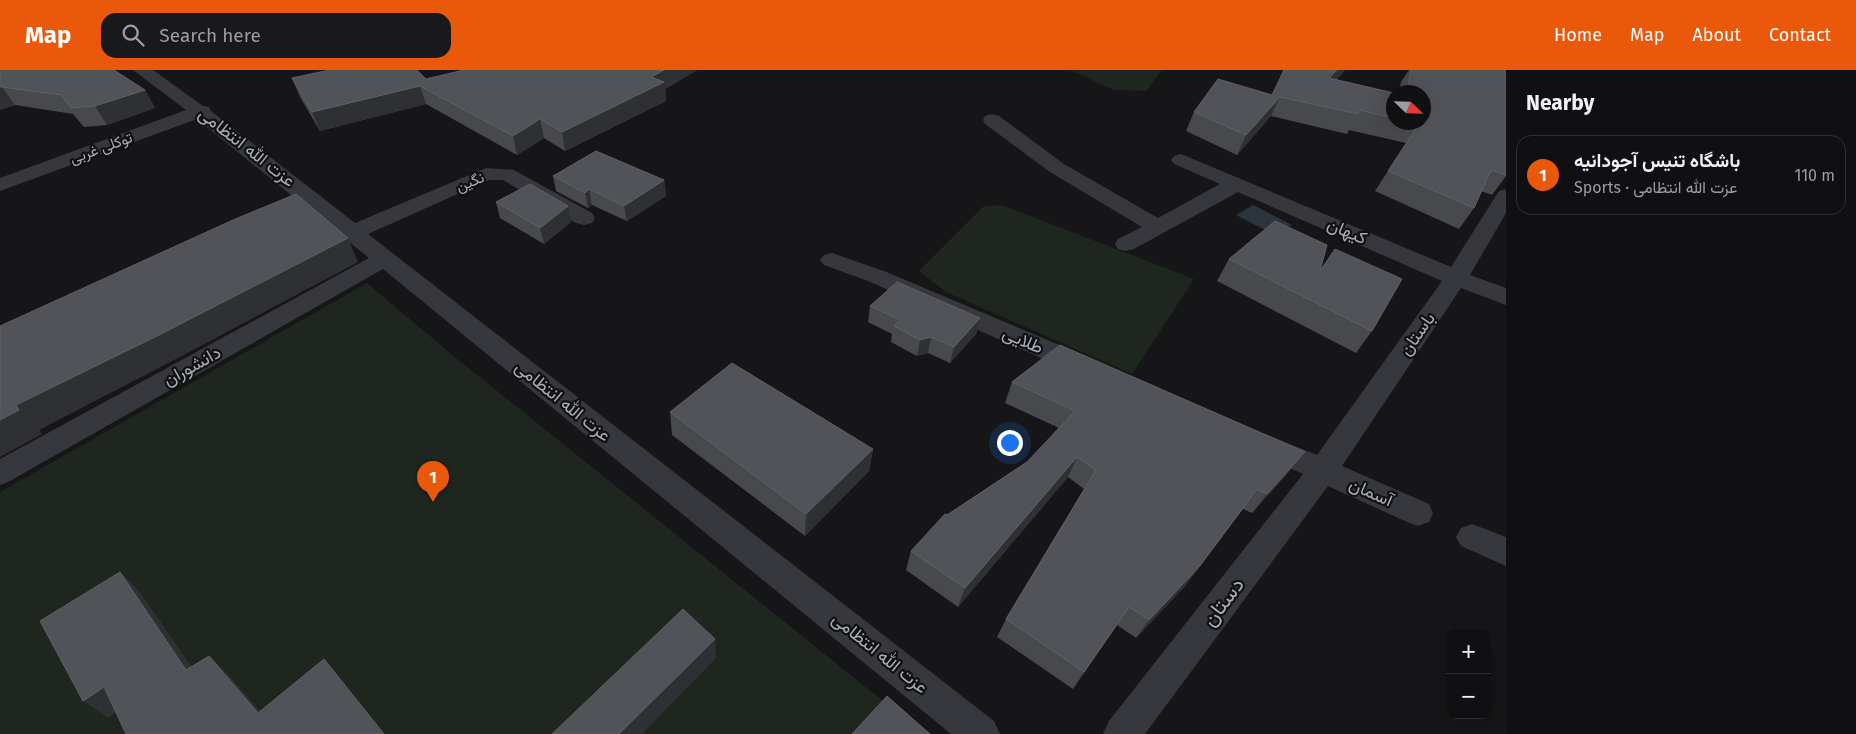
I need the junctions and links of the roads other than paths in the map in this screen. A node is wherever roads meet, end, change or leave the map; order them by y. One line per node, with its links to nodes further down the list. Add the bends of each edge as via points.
1 (142, 70): 2 (street, عزت الله انتظامی)
2 (202, 112): 6 (street, توکلی غربی); 10 (street, عزت الله انتظامی)
3 (992, 120): 9 (street, via 1057,168)
4 (1182, 160): 5 (street, کیهان)
5 (1237, 184): 9 (street); 14 (street, کیهان)
6 (0, 185)
7 (1506, 195): 14 (street, باستان)
8 (584, 218): 10 (street, نگین, via 507,174 497,173 486,174)
9 (1158, 227): 11 (street)
10 (353, 232): 12 (street, عزت الله انتظامی)
11 (1126, 244)
12 (384, 259): 19 (street, دانشوران); 23 (street, عزت الله انتظامی)
13 (832, 260): 16 (street, طلایی)
14 (1456, 278): 15 (street, کیهان); 18 (street, باستان)
15 (1506, 298)
16 (1104, 375)
17 (1241, 434): 18 (street)
18 (1323, 470): 20 (street, آسمان); 24 (street, دستان)
19 (0, 473)
20 (1418, 513)
21 (1472, 537): 22 (street)
22 (1506, 552)
23 (982, 734)
24 (1122, 734)

